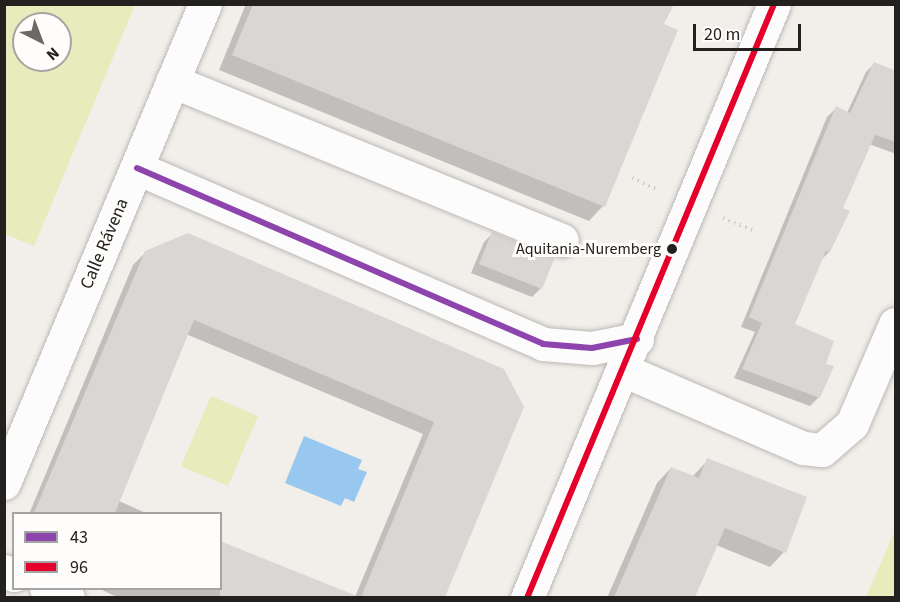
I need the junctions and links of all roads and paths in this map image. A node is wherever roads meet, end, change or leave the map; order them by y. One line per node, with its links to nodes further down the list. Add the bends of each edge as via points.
1 (205, 4): 3 (street, Calle Rávena)
2 (774, 4): 11 (street)
3 (172, 81): 4 (street, Calle Rávena); 9 (street)
4 (137, 168): 11 (street, via 543,344 592,348); 13 (street, Calle Rávena)
5 (632, 178): 6 (path)
6 (659, 190)
7 (721, 217): 8 (path)
8 (753, 230)
9 (562, 240)
10 (895, 324): 12 (street, via 852,424 822,450 803,448)
11 (637, 339): 12 (street)
12 (623, 370): 16 (street)
13 (4, 483)
14 (51, 590): 15 (street)
15 (68, 597)
16 (527, 597)

